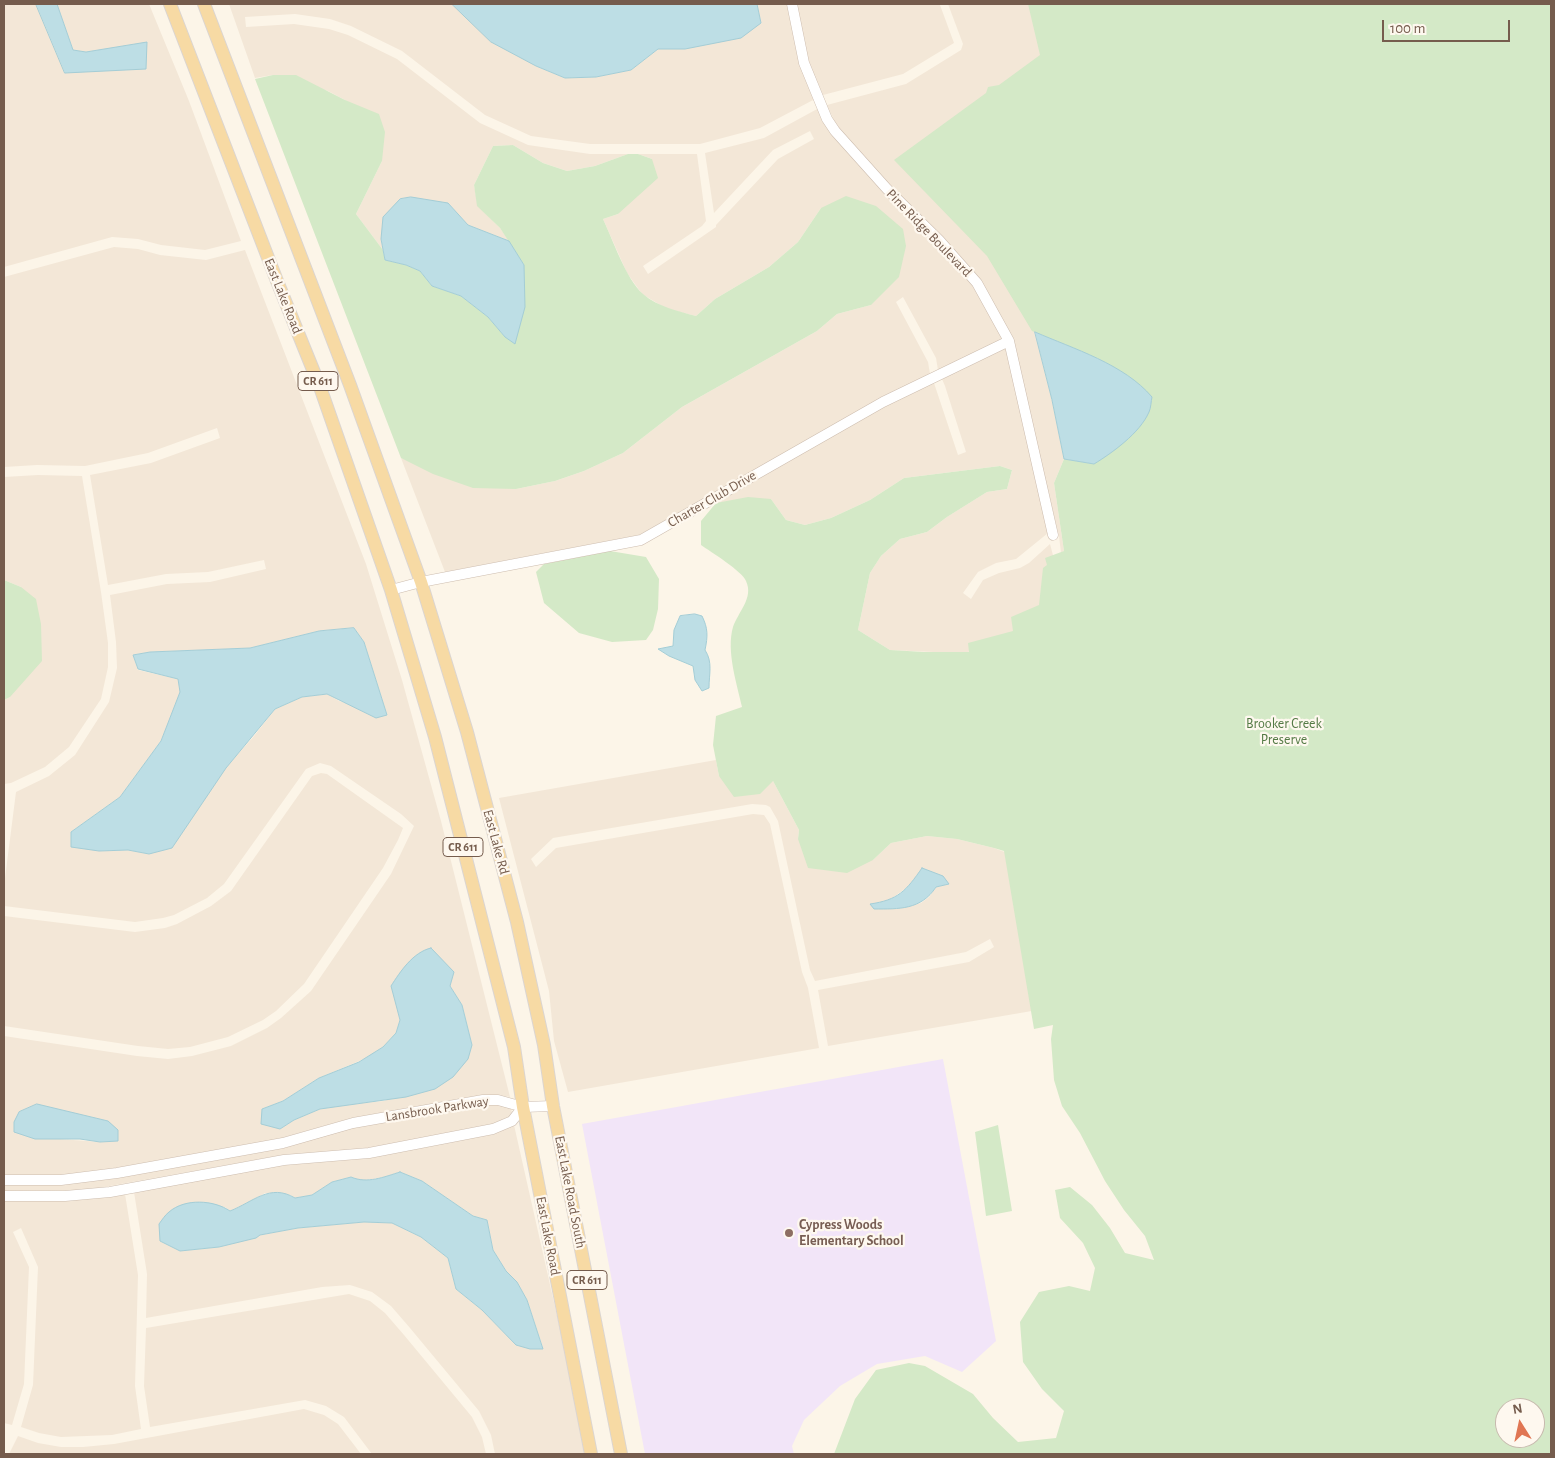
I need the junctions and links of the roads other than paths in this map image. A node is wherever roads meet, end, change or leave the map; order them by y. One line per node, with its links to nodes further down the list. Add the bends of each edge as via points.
1 (170, 4): 7 (main road, East Lake Road / CR 611, via 320,387)
2 (204, 4): 6 (main road, CR 611, via 350,385)
3 (792, 4): 4 (street, Pine Ridge Boulevard, via 804,63 835,131 977,283)
4 (1009, 341): 5 (street, Pine Ridge Boulevard); 6 (street, Charter Club Drive, via 883,402 641,540)
5 (1053, 535)
6 (421, 582): 7 (street, Charter Club Drive); 8 (main road, East Lake Rd / CR 611, via 467,732 517,922 544,1045)
7 (391, 590): 9 (main road, CR 611, via 453,804 514,1047)
8 (553, 1106): 9 (street); 13 (main road, East Lake Road South / CR 611)
9 (523, 1107): 10 (street, Lansbrook Parkway, via 483,1100 353,1122 283,1143 116,1173 61,1180); 11 (street, Lansbrook Parkway, via 512,1121 493,1129 369,1153 284,1160 88,1195); 12 (main road, East Lake Road / CR 611)
10 (4, 1180)
11 (4, 1196)
12 (591, 1454)
13 (621, 1454)

